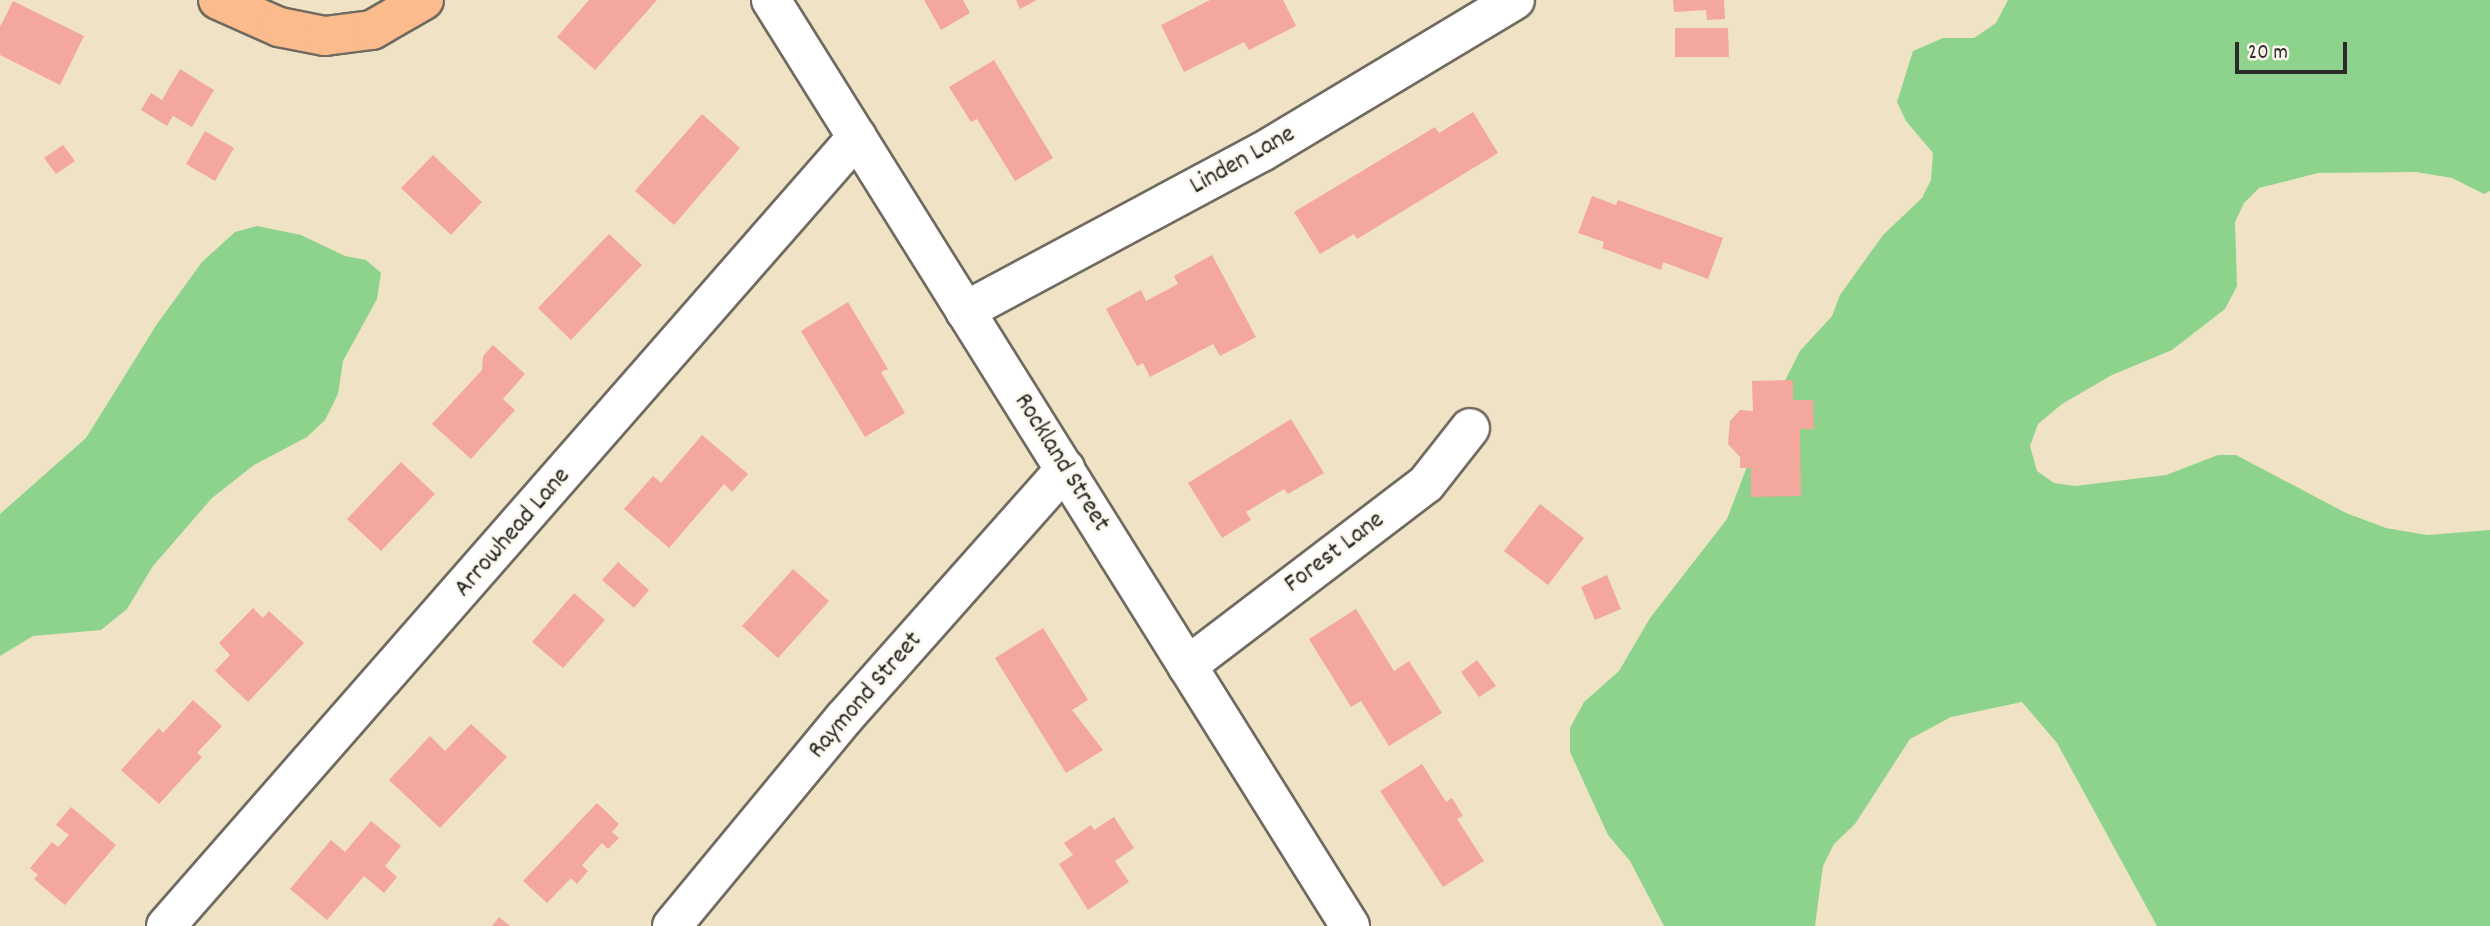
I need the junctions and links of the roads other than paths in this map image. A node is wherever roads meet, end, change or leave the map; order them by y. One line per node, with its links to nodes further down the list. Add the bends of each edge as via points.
1 (218, 0): 2 (main road, via 279,27 346,36 372,30)
2 (424, 0)
3 (771, 0): 5 (street, Rockland Street)
4 (1515, 0): 6 (street, Linden Lane, via 1262,152)
5 (857, 137): 6 (street, Rockland Street); 10 (street, Arrowhead Lane)
6 (965, 311): 8 (street, Rockland Street)
7 (1470, 428): 9 (street, Forest Lane, via 1426,484)
8 (1065, 469): 9 (street, Rockland Street); 11 (street, Raymond Street, via 845,717)
9 (1187, 666): 12 (street, Rockland Street)
10 (166, 926)
11 (672, 926)
12 (1350, 926)

